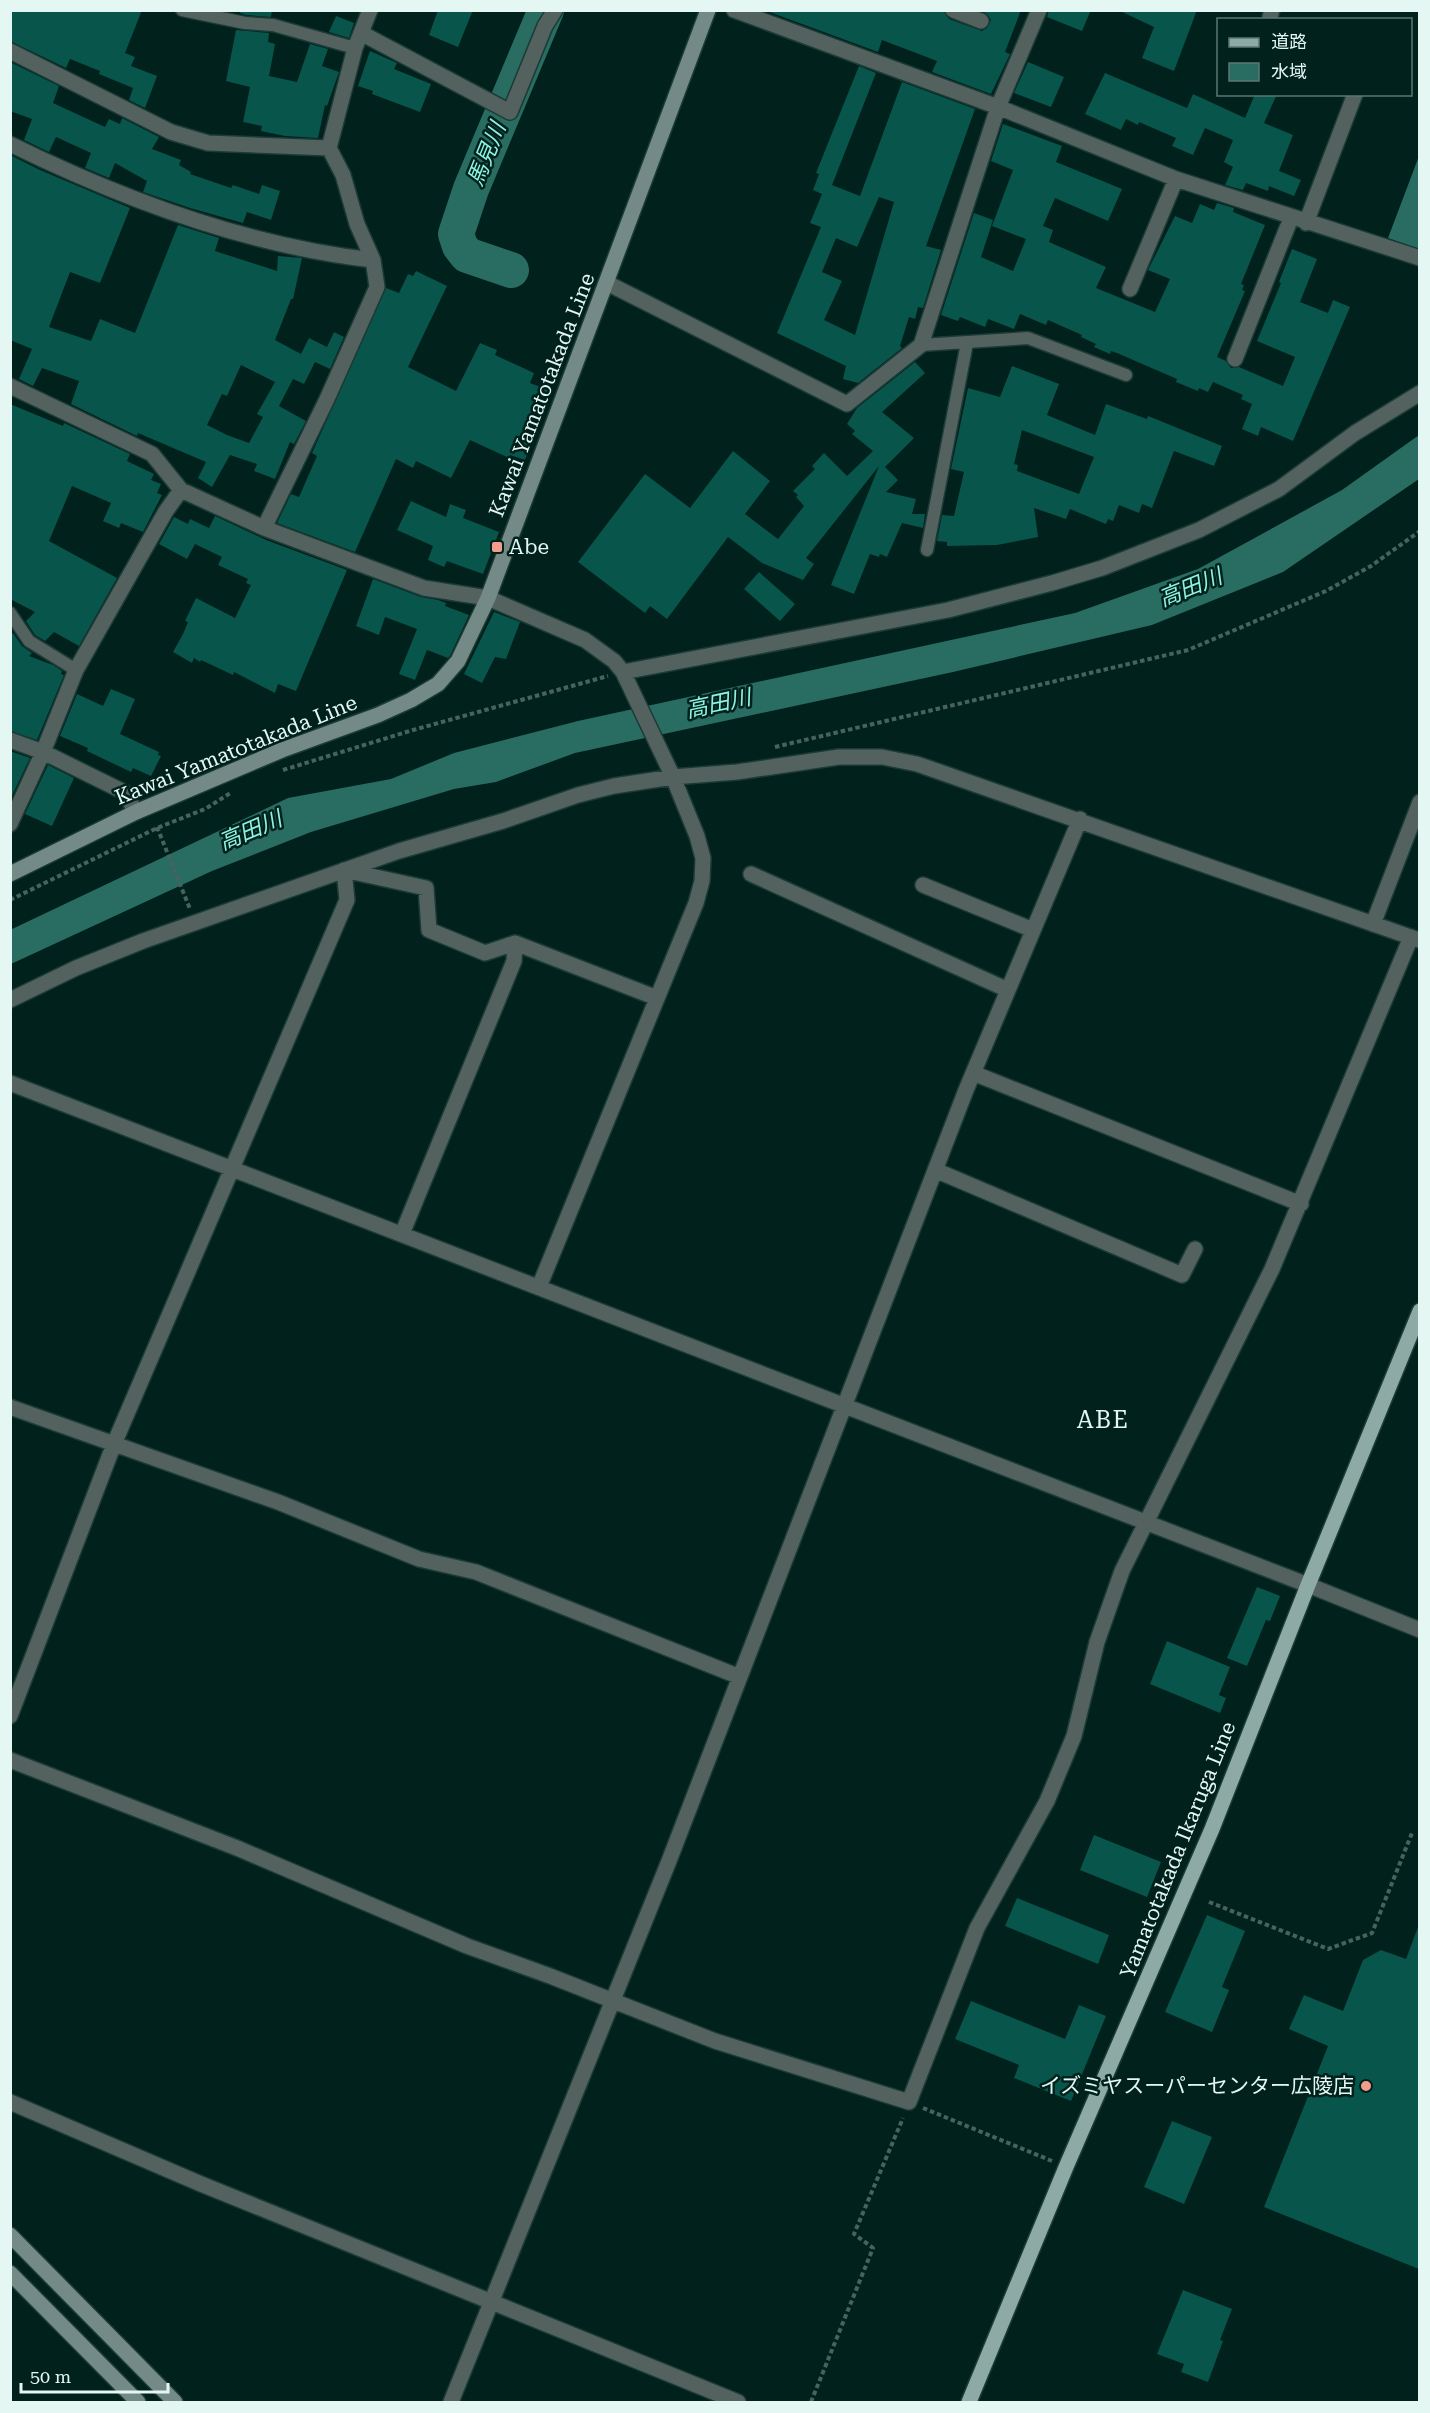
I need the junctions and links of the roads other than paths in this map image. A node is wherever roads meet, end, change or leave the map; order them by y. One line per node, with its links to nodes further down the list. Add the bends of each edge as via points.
1 (182, 10): 10 (lane, via 273,25)
2 (370, 10): 9 (street)
3 (555, 10): 9 (street, via 505,110)
4 (708, 10): 21 (main road, Kawai Yamatotakada Line)
5 (734, 10): 13 (street)
6 (953, 10): 8 (street)
7 (1040, 10): 13 (street)
8 (981, 21)
9 (361, 33): 10 (street)
10 (355, 48): 15 (street)
11 (10, 51): 15 (street, via 171,132 208,143)
12 (1354, 96): 18 (street)
13 (998, 107): 16 (street); 24 (street)
14 (10, 144): 20 (street, via 158,208 271,243)
15 (329, 148): 20 (street, via 343,175 357,224)
16 (1176, 179): 17 (street); 22 (street)
17 (1291, 218): 18 (street); 25 (street)
18 (1306, 223): 19 (street)
19 (1419, 258)
20 (373, 260): 30 (street, via 377,287 365,318)
21 (607, 283): 24 (street, via 848,404); 32 (main road, Kawai Yamatotakada Line)
22 (1130, 289)
23 (967, 343): 24 (lane); 26 (lane, via 1028,338); 31 (lane)
24 (921, 345)
25 (1235, 359)
26 (1126, 375)
27 (10, 386): 29 (street, via 152,454)
28 (1419, 393): 35 (street, via 1279,489 1199,530 1102,568 948,610)
29 (181, 490): 30 (street); 34 (street)
30 (264, 528): 32 (street, via 424,588)
31 (927, 550)
32 (488, 598): 35 (street, via 585,640 614,661); 40 (main road, Kawai Yamatotakada Line, via 458,661 438,684 378,715 282,750)
33 (10, 613): 34 (lane, via 29,641)
34 (76, 670): 37 (street)
35 (625, 676): 38 (street)
36 (10, 740): 37 (street)
37 (43, 753): 40 (street, via 124,792); 42 (street)
38 (671, 772): 41 (street, via 737,772 839,757 882,757 937,770); 43 (street, via 579,795); 52 (street, via 697,836 703,858 702,880)
39 (1419, 802): 47 (street)
40 (136, 812): 44 (main road, Kawai Yamatotakada Line)
41 (1080, 819): 47 (street); 48 (street)
42 (10, 824)
43 (344, 870): 50 (street, via 426,888 429,930 485,953); 53 (street, via 143,941); 56 (street, via 347,900)
44 (10, 874)
45 (751, 874): 51 (street)
46 (923, 885): 48 (street)
47 (1373, 924): 49 (street)
48 (1033, 930): 51 (street)
49 (1415, 938): 58 (street)
50 (515, 943): 52 (street); 59 (street, via 514,961)
51 (1008, 990): 54 (street)
52 (657, 998): 61 (street)
53 (10, 1000)
54 (973, 1073): 57 (street); 58 (street)
55 (10, 1083): 56 (street)
56 (231, 1168): 59 (street); 65 (street)
57 (935, 1170): 60 (street, via 1182,1275); 63 (street)
58 (1301, 1204): 66 (street)
59 (402, 1234): 61 (street)
60 (1195, 1249)
61 (539, 1287): 63 (street)
62 (1419, 1311): 67 (main road, Yamatotakada Ikaruga Line)
63 (844, 1405): 66 (street); 69 (street)
64 (10, 1407): 65 (street)
65 (114, 1444): 69 (street, via 304,1512 419,1559 476,1572); 70 (street)
66 (1145, 1521): 67 (street); 72 (street, via 1109,1604 1074,1737 1047,1801 977,1928 909,2102 715,2041)
67 (1308, 1585): 68 (street); 81 (main road, Yamatotakada Ikaruga Line, via 1200,1857)
68 (1419, 1630)
69 (740, 1677): 72 (street)
70 (10, 1716)
71 (10, 1760): 72 (street, via 237,1848 467,1946)
72 (613, 2001): 76 (street)
73 (10, 2102): 76 (street)
74 (10, 2235): 78 (main road)
75 (10, 2272): 77 (main road)
76 (492, 2301): 79 (street); 80 (street)
77 (138, 2403)
78 (175, 2403)
79 (451, 2403)
80 (738, 2403)
81 (969, 2403)

